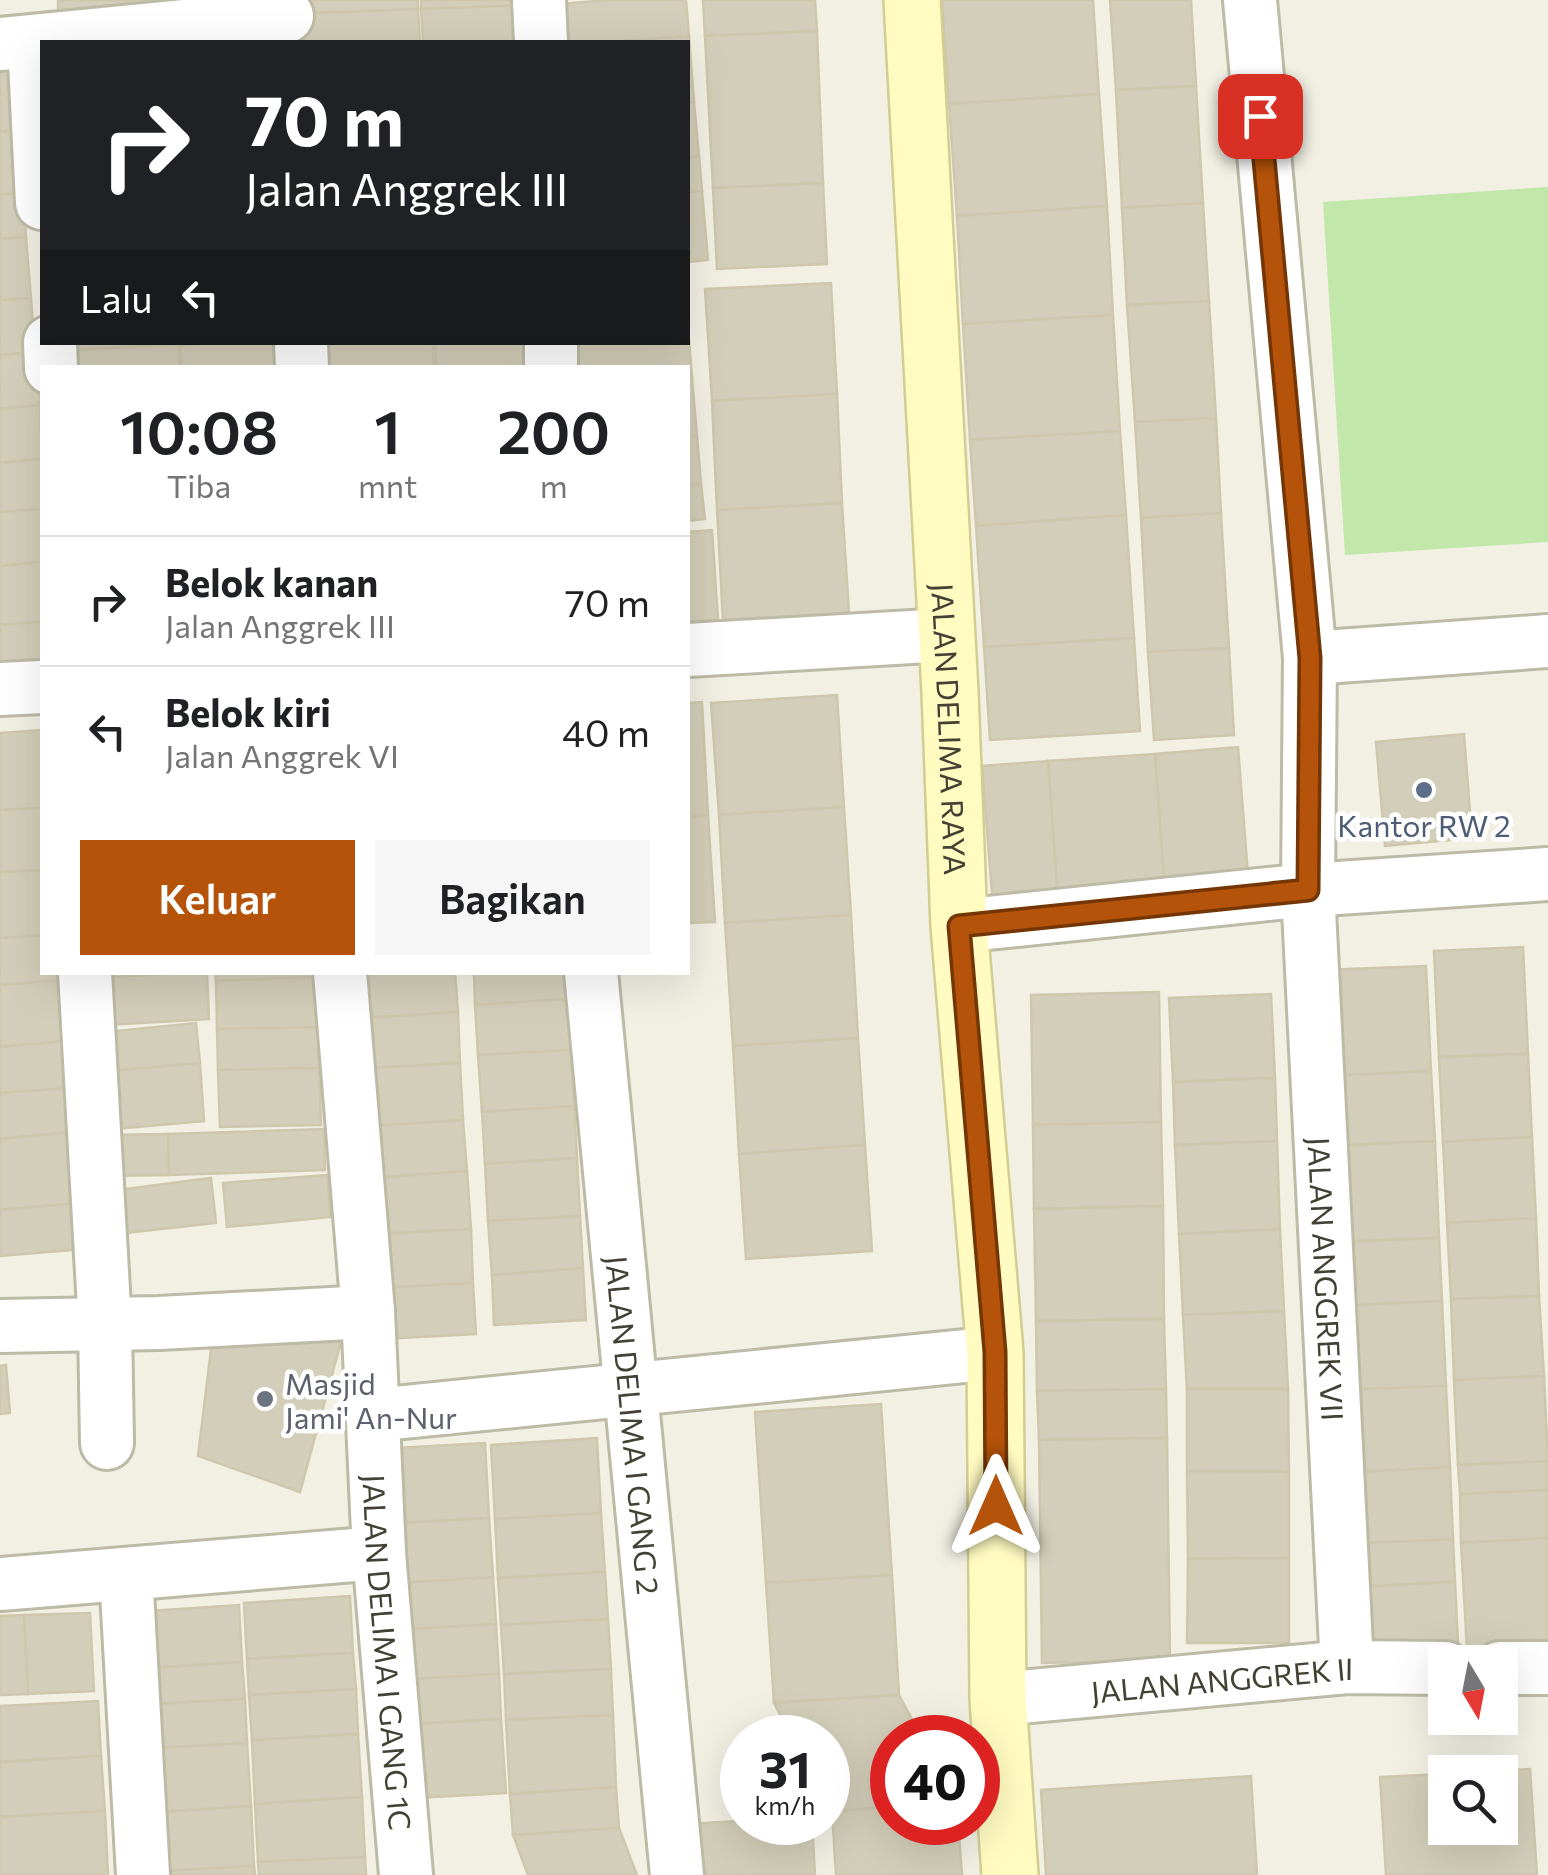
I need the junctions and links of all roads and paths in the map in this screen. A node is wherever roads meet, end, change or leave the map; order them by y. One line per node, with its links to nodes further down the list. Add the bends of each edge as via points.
1 (540, 0): 6 (street)
2 (912, 0): 9 (street, JALAN DELIMA RAYA)
3 (1250, 0): 12 (street, JALAN ANGGREK VII)
4 (287, 20): 5 (street)
5 (52, 40)
6 (541, 40)
7 (17, 43): 8 (street)
8 (40, 190)
9 (946, 634): 11 (street); 17 (street, JALAN DELIMA RAYA)
10 (1548, 641): 12 (street)
11 (690, 650)
12 (1310, 658): 16 (street, JALAN ANGGREK VII)
13 (40, 687): 14 (street)
14 (0, 689)
15 (1548, 874): 16 (street)
16 (1308, 890): 17 (street); 31 (street, JALAN ANGGREK VII)
17 (959, 926): 24 (street, JALAN DELIMA RAYA)
18 (85, 975): 22 (street)
19 (340, 975): 21 (street, JALAN DELIMA I GANG 1C)
20 (591, 975): 25 (street, JALAN DELIMA I GANG 2)
21 (368, 1312): 22 (street); 26 (street, JALAN DELIMA I GANG 1C)
22 (105, 1324): 23 (street); 27 (street)
23 (0, 1326)
24 (995, 1352): 25 (street); 35 (street, JALAN DELIMA RAYA)
25 (629, 1390): 26 (street); 38 (street, JALAN DELIMA I GANG 2)
26 (374, 1415): 28 (street, JALAN DELIMA I GANG 1C)
27 (107, 1443)
28 (379, 1553): 29 (street); 37 (street, JALAN DELIMA I GANG 1C)
29 (126, 1574): 30 (street); 36 (street)
30 (0, 1584)
31 (1348, 1667): 32 (street, JALAN ANGGREK II); 35 (street, JALAN ANGGREK II)
32 (1428, 1668)
33 (1518, 1668): 34 (street)
34 (1548, 1668)
35 (998, 1699): 39 (street, JALAN DELIMA RAYA)
36 (143, 1875)
37 (406, 1875)
38 (676, 1875)
39 (1010, 1875)

